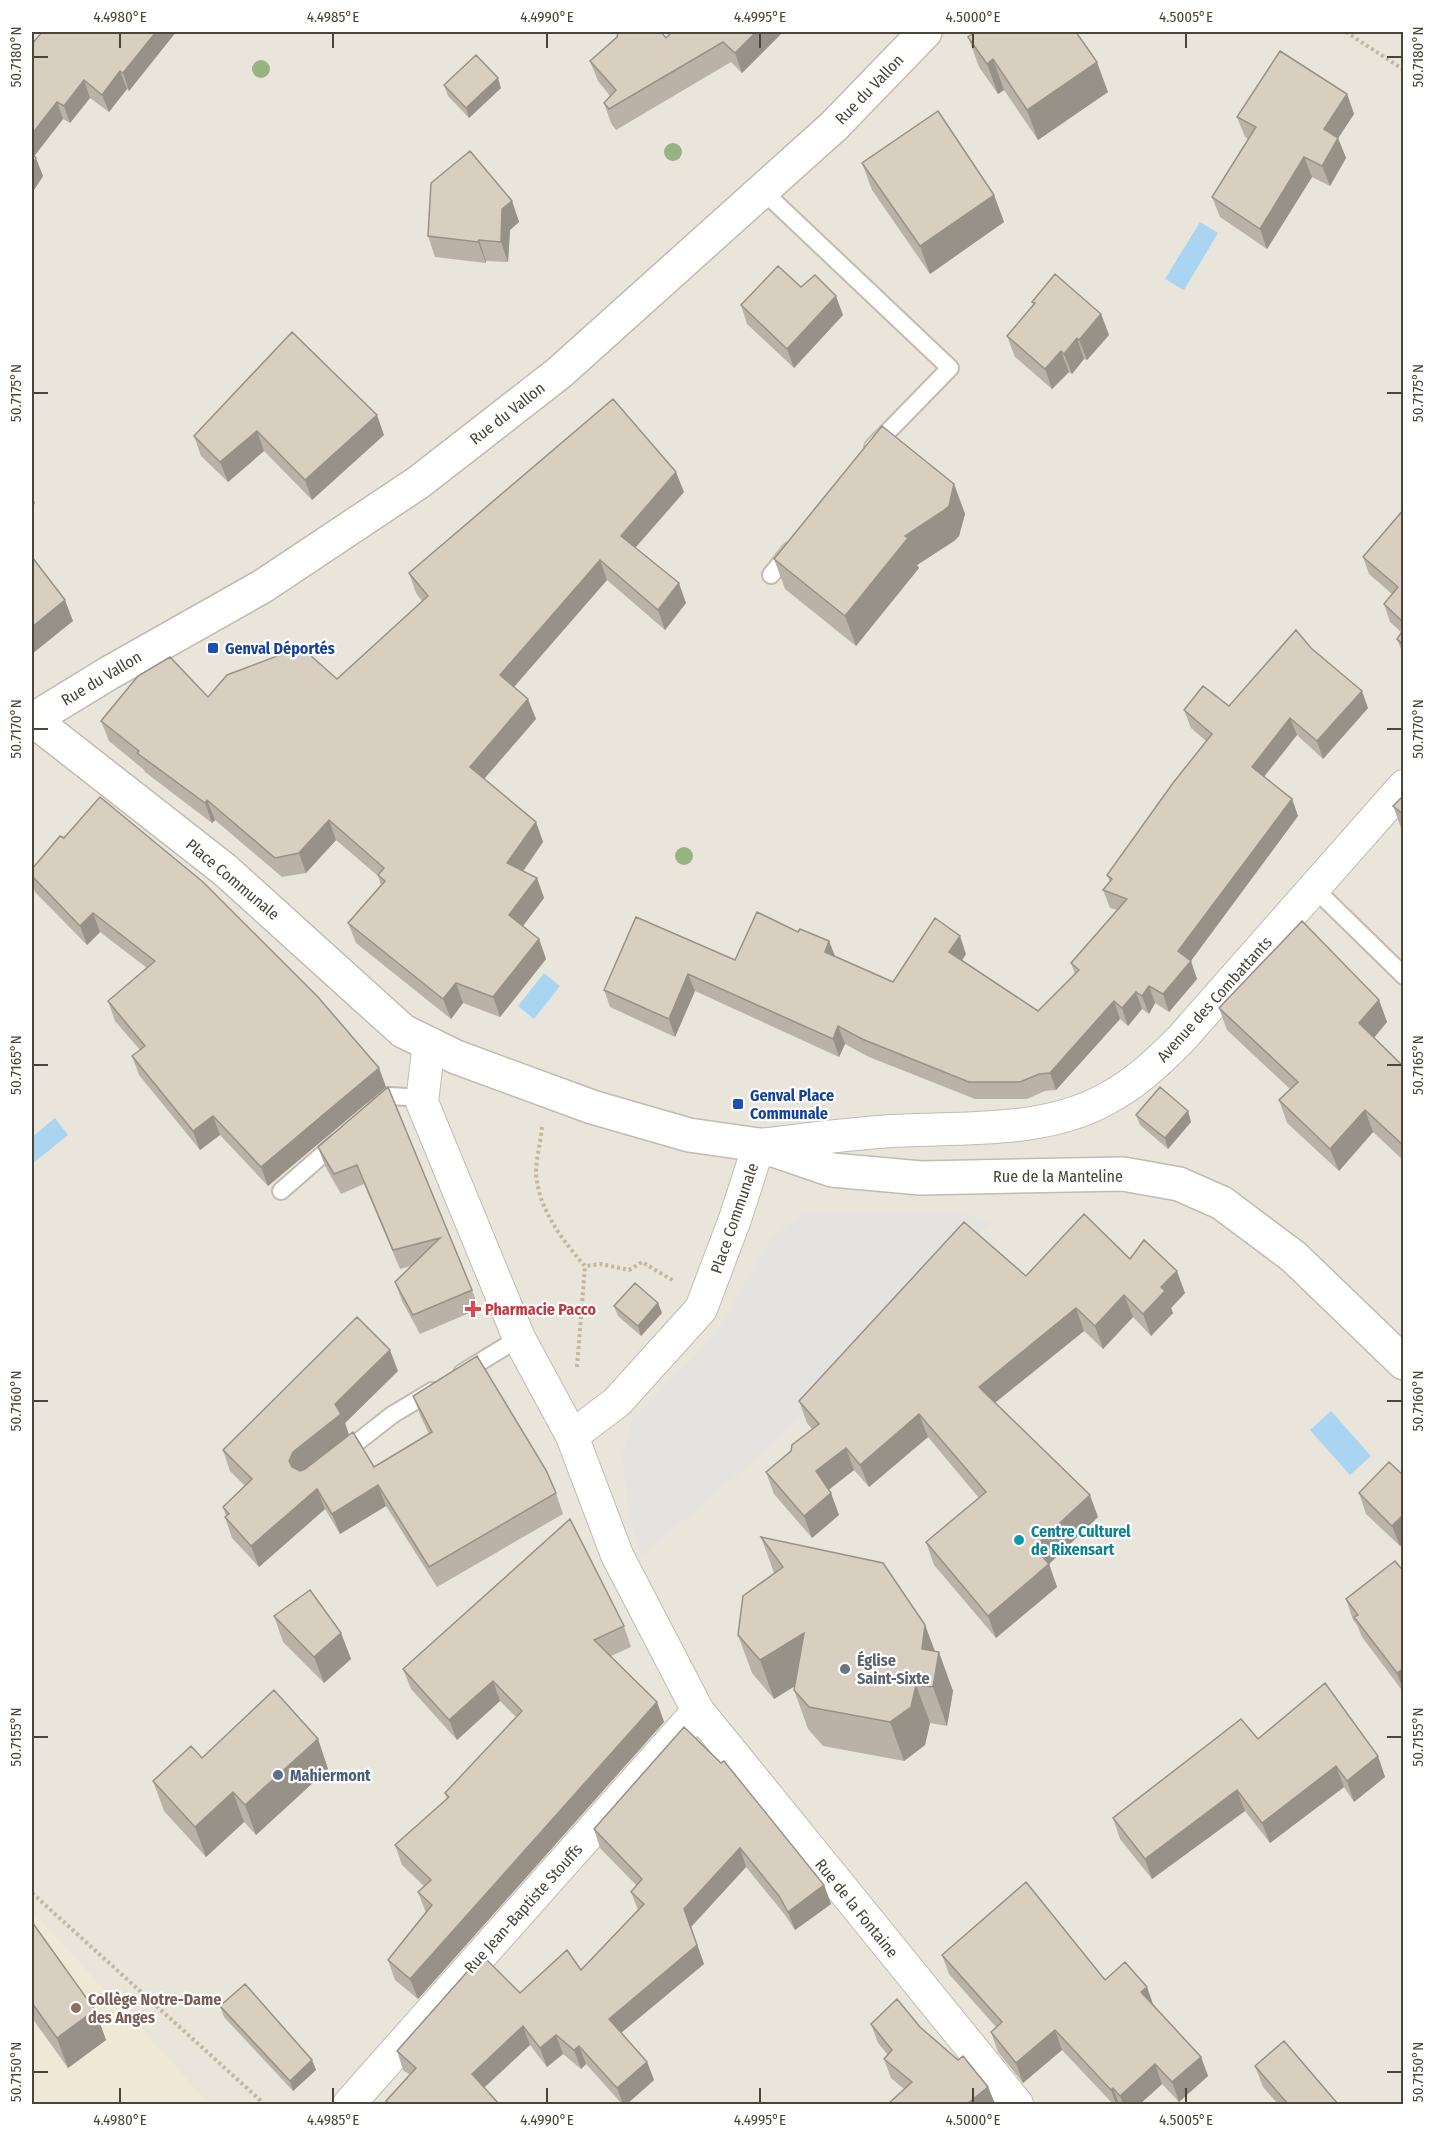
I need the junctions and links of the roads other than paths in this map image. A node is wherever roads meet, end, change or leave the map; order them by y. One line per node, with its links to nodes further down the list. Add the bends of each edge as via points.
1 (925, 32): 2 (street, Rue du Vallon, via 834,126)
2 (762, 190): 3 (lane, via 950,368); 6 (street, Rue du Vallon, via 559,373 419,483 263,586)
3 (866, 455)
4 (800, 538): 5 (lane)
5 (771, 574)
6 (32, 719): 10 (street, Place Communale, via 225,870 403,1031)
7 (1404, 786): 8 (street, Avenue des Combattants)
8 (1313, 887): 9 (lane); 14 (street, Avenue des Combattants, via 1181,1039 1148,1072 1106,1100 1052,1121 858,1133)
9 (1404, 976)
10 (429, 1043): 11 (street); 14 (street, Place Communale, via 456,1057 592,1107 690,1135)
11 (423, 1098): 12 (lane, via 390,1096); 16 (street)
12 (365, 1118)
13 (348, 1132): 15 (lane)
14 (759, 1145): 17 (street, Rue de la Manteline, via 832,1170 921,1178 1123,1174 1179,1184 1222,1203 1294,1257); 18 (street, Place Communale, via 701,1309 617,1402)
15 (281, 1191)
16 (519, 1338): 18 (street); 19 (lane, via 392,1416)
17 (1404, 1363)
18 (572, 1436): 20 (street, via 617,1555)
19 (332, 1462)
20 (698, 1711): 21 (street, Rue Jean-Baptiste Stouffs); 22 (street, Rue de la Fontaine)
21 (349, 2104)
22 (1017, 2104)

